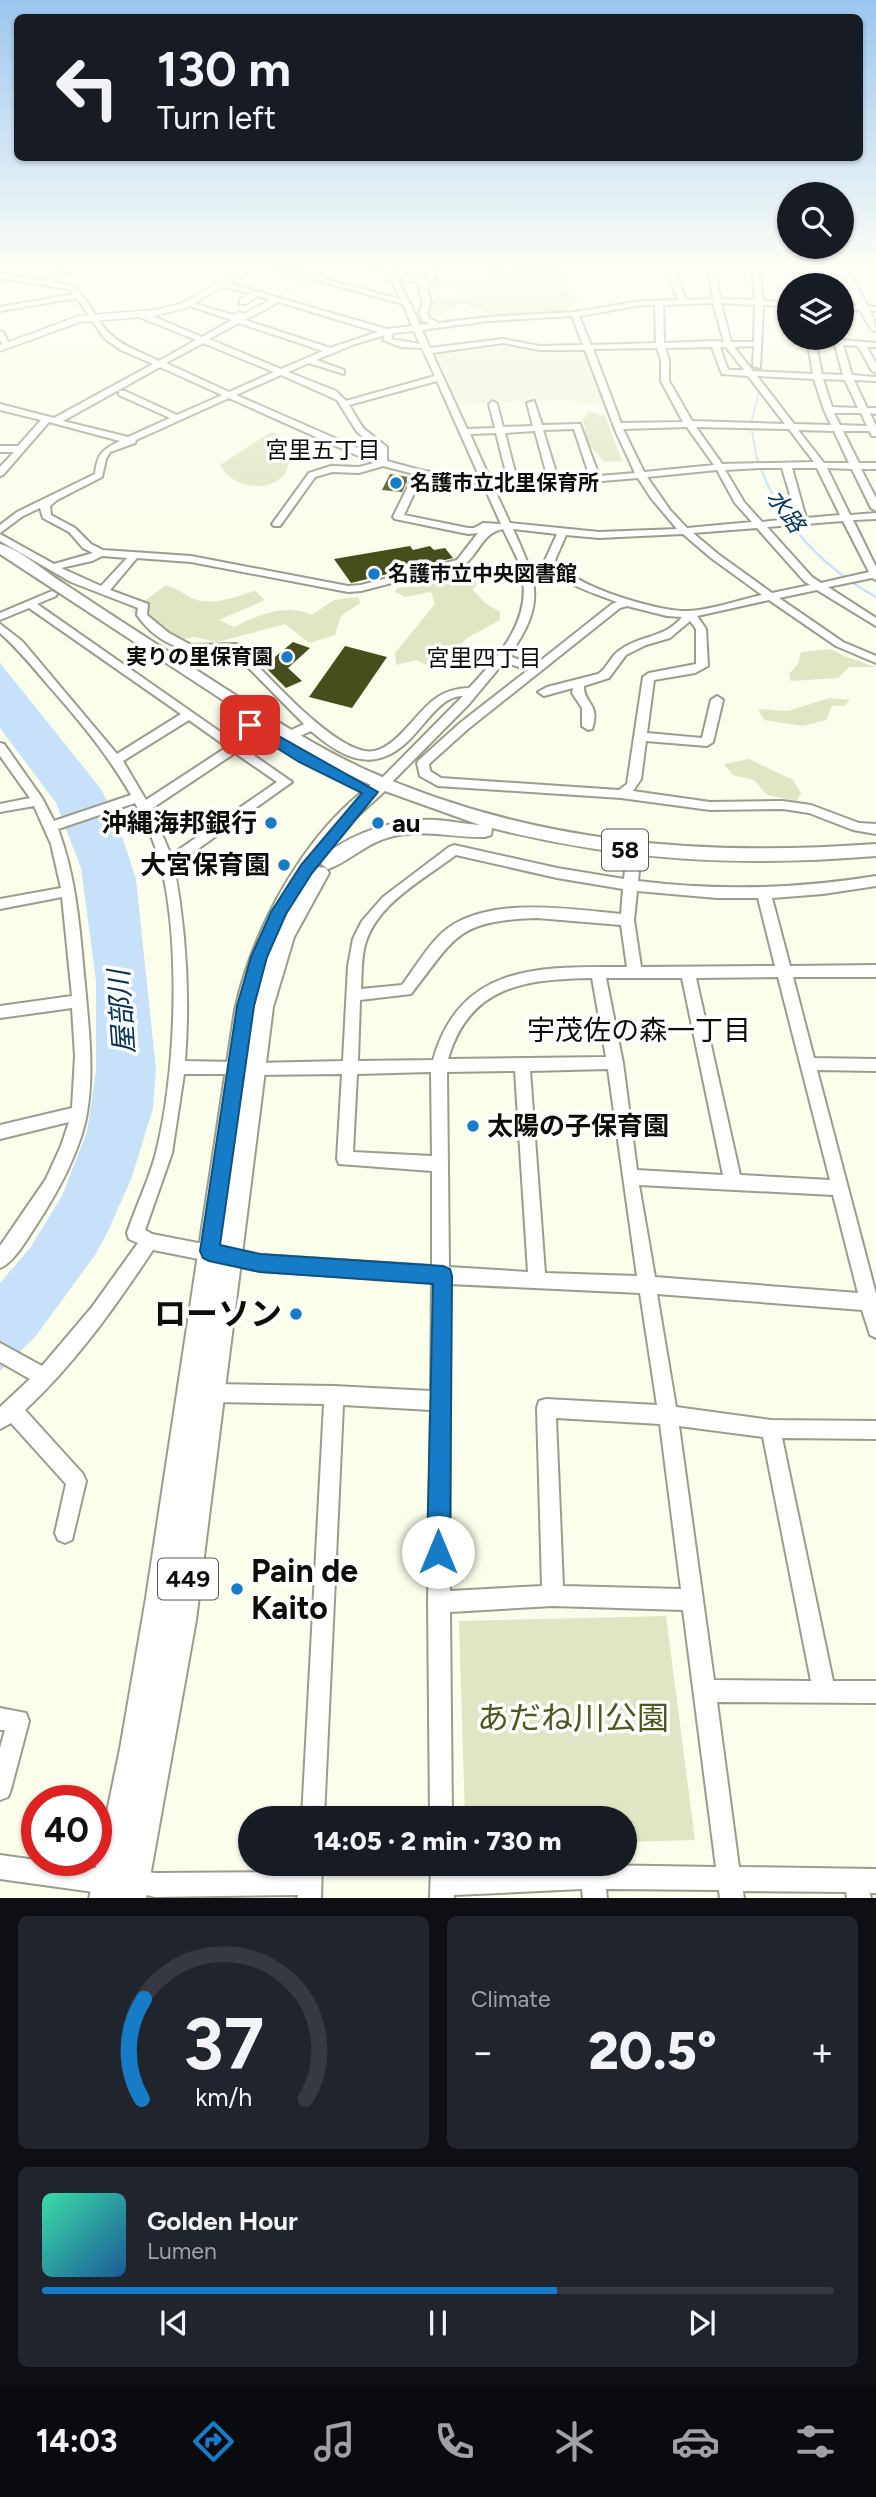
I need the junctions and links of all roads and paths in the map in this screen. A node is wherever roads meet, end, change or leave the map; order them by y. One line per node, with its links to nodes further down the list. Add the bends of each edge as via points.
1 (138, 355): 15 (street)
2 (175, 355): 15 (street)
3 (240, 355): 17 (street)
4 (322, 355): 14 (street)
5 (431, 355): 20 (street)
6 (592, 355): 36 (street)
7 (663, 355): 35 (street, via 665,381)
8 (719, 355): 16 (street, via 725,372)
9 (739, 355): 16 (street)
10 (756, 355): 16 (street)
11 (814, 355): 21 (street)
12 (842, 355): 22 (street)
13 (867, 355): 18 (street)
14 (309, 360): 17 (street); 19 (street)
15 (157, 364): 25 (street); 34 (street)
16 (754, 370): 21 (street); 37 (street)
17 (282, 371): 25 (street); 27 (street, via 320,386)
18 (876, 371)
19 (341, 372)
20 (441, 377): 27 (street); 42 (street)
21 (818, 377): 22 (street); 30 (street)
22 (848, 377): 23 (street); 31 (street)
23 (876, 379)
24 (122, 393): 33 (street)
25 (229, 395): 33 (street); 46 (street)
26 (531, 403): 39 (street)
27 (344, 404): 46 (street, via 360,430 382,447)
28 (493, 404): 40 (street)
29 (0, 407): 34 (street)
30 (828, 410): 31 (street); 38 (street)
31 (864, 411): 32 (street); 41 (street)
32 (876, 411)
33 (177, 418): 43 (street)
34 (52, 420): 43 (street); 45 (street)
35 (691, 424): 36 (street); 37 (street); 51 (street)
36 (620, 426): 54 (street)
37 (793, 426): 38 (street); 48 (street)
38 (838, 427): 41 (street); 49 (street)
39 (537, 428): 40 (street); 56 (street, via 577,426); 58 (street)
40 (499, 430): 42 (street); 57 (street)
41 (875, 431)
42 (465, 432): 55 (street)
43 (132, 441): 59 (street, via 104,453 99,475)
44 (0, 449): 45 (street)
45 (21, 449): 53 (street)
46 (383, 463): 52 (street); 64 (street, via 312,475)
47 (786, 464): 48 (street); 51 (street); 63 (street)
48 (820, 464): 49 (street); 62 (street)
49 (855, 466): 50 (street); 60 (street)
50 (876, 466)
51 (720, 468): 54 (street); 65 (street, via 740,503)
52 (420, 472): 55 (street); 67 (street, via 398,517 468,531)
53 (0, 473)
54 (641, 476): 56 (street); 69 (street)
55 (486, 480): 57 (street); 66 (street)
56 (596, 480): 58 (street)
57 (513, 481): 58 (street)
58 (554, 482)
59 (52, 498): 68 (street); 73 (street, via 45,505 46,516)
60 (876, 508)
61 (876, 516): 62 (street)
62 (845, 517): 63 (street); 77 (street)
63 (802, 519): 65 (street)
64 (277, 524)
65 (761, 525): 69 (street); 78 (street)
66 (507, 527): 67 (street); 70 (street); 88 (street, via 526,569 530,593 524,624)
67 (494, 528): 74 (street, via 482,535 461,562 355,589 191,559)
68 (0, 530)
69 (688, 532): 70 (street); 81 (street)
70 (562, 533): 82 (street, via 550,561 554,569)
71 (0, 537): 76 (street)
72 (0, 548): 100 (highway, 58)
73 (101, 553): 74 (street); 76 (street)
74 (134, 556): 79 (street)
75 (0, 560): 80 (highway, 58)
76 (52, 566): 79 (street)
77 (876, 575): 78 (street)
78 (819, 586): 81 (street); 86 (street)
79 (102, 592): 97 (street, via 144,606 142,615 147,623 186,647 233,646)
80 (52, 594): 83 (street); 105 (highway, 58, via 283,746)
81 (769, 596): 84 (street); 89 (street, via 837,642)
82 (627, 603): 84 (street); 90 (street, via 611,609)
83 (31, 605): 85 (street); 95 (street)
84 (691, 614): 91 (street, via 674,634 619,656 604,677); 101 (street, via 701,629 702,666 649,677)
85 (0, 617)
86 (876, 623)
87 (0, 627): 104 (street)
88 (502, 657): 90 (street); 92 (street)
89 (876, 660)
90 (536, 669): 98 (street)
91 (579, 682): 93 (street); 99 (street, via 578,693 589,703)
92 (470, 692): 96 (street); 97 (street, via 456,690 443,696 418,725 379,754 356,755)
93 (544, 692)
94 (717, 700): 101 (street, via 708,742)
95 (188, 715): 103 (street); 104 (street)
96 (447, 717): 98 (street); 105 (street)
97 (313, 725): 100 (street)
98 (464, 726): 106 (street, via 424,763 424,773 430,779)
99 (588, 726)
100 (289, 736): 105 (highway, 58)
101 (642, 737): 106 (street, via 635,779)
102 (0, 747): 107 (street)
103 (234, 748): 108 (street); 117 (street, via 286,782)
104 (116, 760): 108 (street)
105 (378, 791): 112 (highway, 58, via 432,816); 113 (highway, 58, via 565,840 639,852 763,857); 115 (highway, 449); 138 (highway, 449, via 320,850 279,912 253,977)
106 (621, 794): 111 (street, via 710,806 783,805)
107 (38, 801): 109 (street); 110 (street)
108 (141, 802): 110 (street, via 115,803); 117 (street)
109 (0, 808)
110 (54, 825): 120 (street)
111 (876, 829)
112 (485, 831): 114 (highway, 58); 115 (highway, via 434,826 389,830 369,836)
113 (876, 850)
114 (633, 860): 116 (highway, 58, via 738,869); 119 (street)
115 (328, 862): 138 (highway, 449, via 294,915)
116 (876, 863)
117 (167, 865): 137 (street, via 179,968)
118 (876, 881): 121 (street)
119 (631, 884): 121 (street); 123 (street); 129 (street, via 517,866 454,850 372,917 359,940)
120 (69, 891): 122 (street); 130 (street)
121 (764, 894): 125 (street)
122 (0, 904)
123 (627, 920): 127 (street); 129 (street, via 542,914 486,919 463,926 445,939 406,990)
124 (876, 971): 125 (street)
125 (786, 972): 128 (street); 133 (street)
126 (598, 973): 127 (street); 132 (street); 136 (street, via 556,973 488,990 466,1008 446,1037)
127 (635, 973): 128 (street)
128 (688, 973): 144 (street)
129 (354, 995): 139 (street)
130 (79, 1001): 131 (street); 140 (street)
131 (0, 1012)
132 (615, 1063): 134 (street); 143 (street)
133 (810, 1064): 135 (street); 145 (street)
134 (522, 1065): 136 (street); 150 (street)
135 (876, 1065)
136 (439, 1066): 139 (street); 142 (street)
137 (177, 1067): 138 (street); 146 (street, via 163,1155 135,1233)
138 (245, 1068): 139 (street); 147 (highway, 449)
139 (350, 1068): 142 (street, via 345,1159)
140 (79, 1113): 141 (street); 148 (street, via 48,1193)
141 (0, 1132)
142 (441, 1164): 149 (street)
143 (630, 1177): 144 (street); 151 (street)
144 (733, 1182): 145 (street)
145 (839, 1188): 152 (street)
146 (149, 1241): 147 (street); 155 (street, via 110,1300)
147 (221, 1254): 149 (street, via 260,1263); 156 (highway, 449); 180 (highway, 449, via 161,1605)
148 (0, 1260)
149 (443, 1276): 150 (street); 158 (street)
150 (537, 1282): 151 (street)
151 (648, 1285): 152 (street); 160 (street)
152 (874, 1303): 153 (street)
153 (876, 1329)
154 (0, 1352): 155 (street)
155 (44, 1378): 159 (street)
156 (214, 1393): 157 (street); 180 (highway, 449, via 182,1620)
157 (334, 1395): 158 (street); 172 (street)
158 (439, 1401): 166 (street)
159 (6, 1415): 163 (street, via 76,1481)
160 (668, 1415): 161 (street); 164 (street, via 546,1408); 165 (street)
161 (771, 1429): 162 (street); 168 (street)
162 (876, 1430)
163 (65, 1533)
164 (553, 1596): 165 (street); 166 (street)
165 (693, 1600): 167 (street)
166 (438, 1602): 173 (street)
167 (703, 1691): 168 (street); 179 (street)
168 (824, 1691): 169 (street)
169 (876, 1692)
170 (0, 1719): 171 (street, via 18,1721)
171 (0, 1789)
172 (314, 1806)
173 (441, 1806)
174 (0, 1867): 180 (street)
175 (310, 1882): 180 (street)
176 (442, 1882): 178 (street)
177 (864, 1887): 179 (street)
178 (594, 1888): 179 (street)
179 (730, 1888)
180 (119, 1890)

